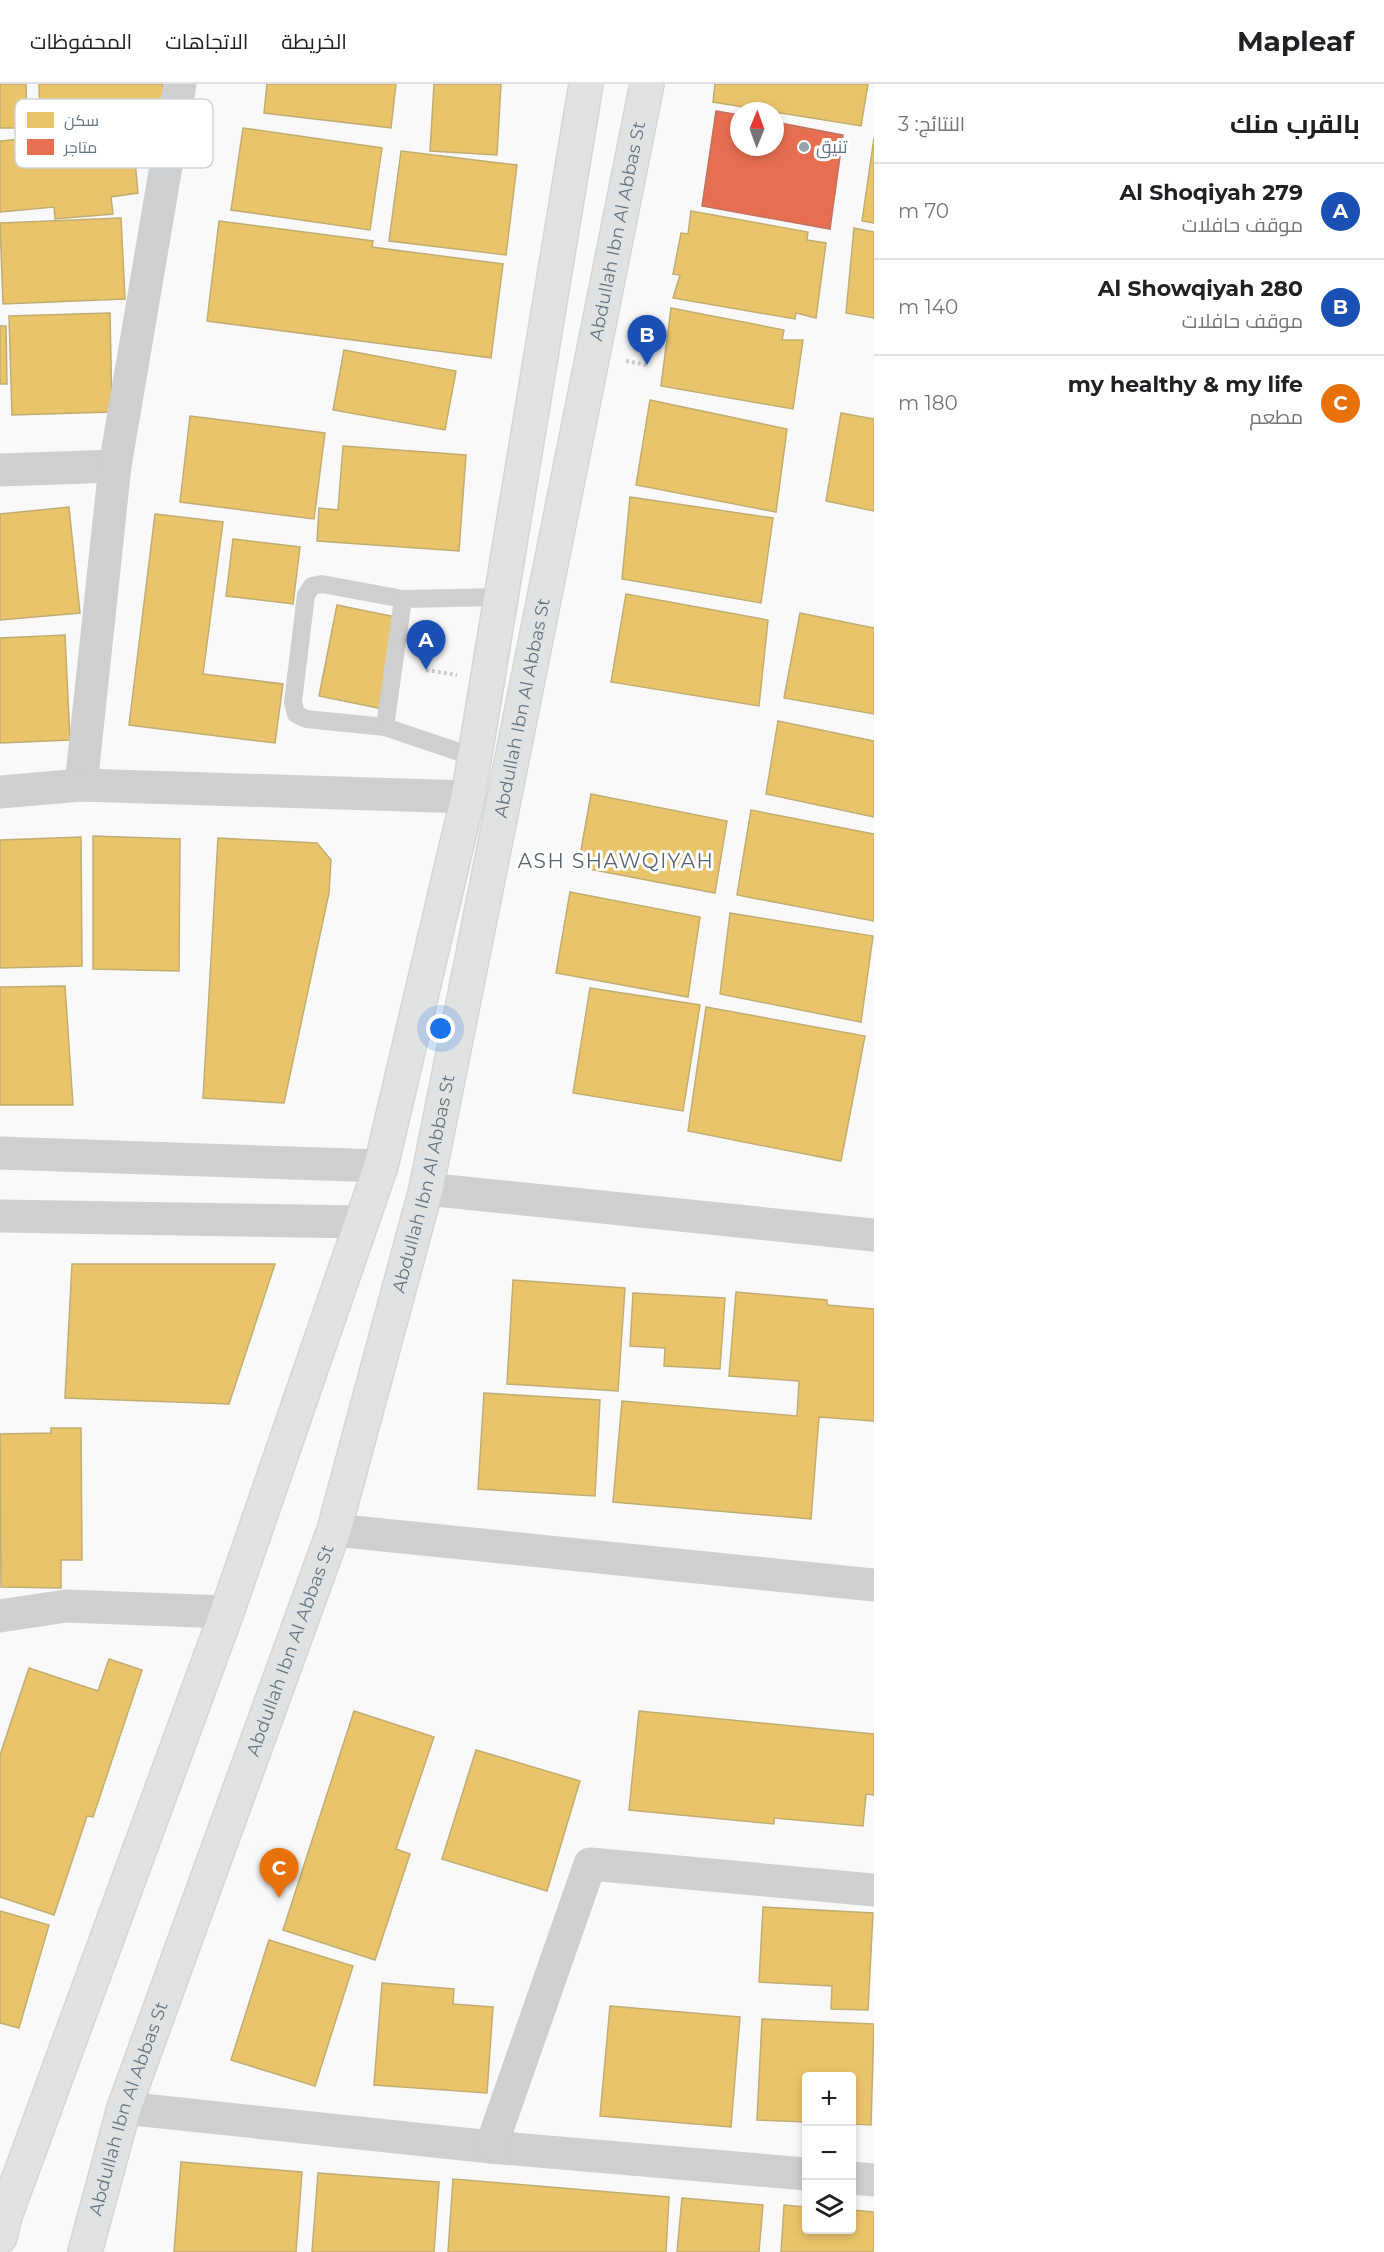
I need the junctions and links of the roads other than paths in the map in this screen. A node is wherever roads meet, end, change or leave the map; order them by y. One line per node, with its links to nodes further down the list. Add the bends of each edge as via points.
1 (180, 84): 4 (street)
2 (586, 84): 8 (main road, Abdullah Ibn Al Abbas St)
3 (647, 84): 17 (main road, Abdullah Ibn Al Abbas St)
4 (177, 99)
5 (166, 168): 6 (street)
6 (115, 466): 7 (street); 12 (street)
7 (0, 470)
8 (501, 597): 9 (lane); 11 (main road, Abdullah Ibn Al Abbas St)
9 (403, 599): 10 (lane); 10 (lane, via 322,584 312,586 306,595 293,702 296,714 306,719)
10 (386, 727): 11 (lane)
11 (474, 757): 14 (main road, Abdullah Ibn Al Abbas St)
12 (81, 785): 13 (street); 14 (street)
13 (0, 792)
14 (468, 797): 16 (main road, Abdullah Ibn Al Abbas St)
15 (0, 1153): 16 (street)
16 (381, 1166): 19 (main road, Abdullah Ibn Al Abbas St)
17 (426, 1190): 20 (street); 21 (main road, Abdullah Ibn Al Abbas St)
18 (0, 1216): 19 (street)
19 (362, 1222): 23 (main road, Abdullah Ibn Al Abbas St)
20 (874, 1235)
21 (334, 1530): 22 (street); 26 (main road, Abdullah Ibn Al Abbas St)
22 (874, 1585)
23 (227, 1612): 24 (street, via 66,1606); 31 (main road, Abdullah Ibn Al Abbas St)
24 (0, 1616)
25 (874, 1890): 27 (street, via 590,1864)
26 (124, 2108): 27 (street); 32 (main road, Abdullah Ibn Al Abbas St)
27 (491, 2147): 28 (street)
28 (802, 2174)
29 (856, 2178): 30 (street)
30 (874, 2180)
31 (0, 2237)
32 (85, 2252)

